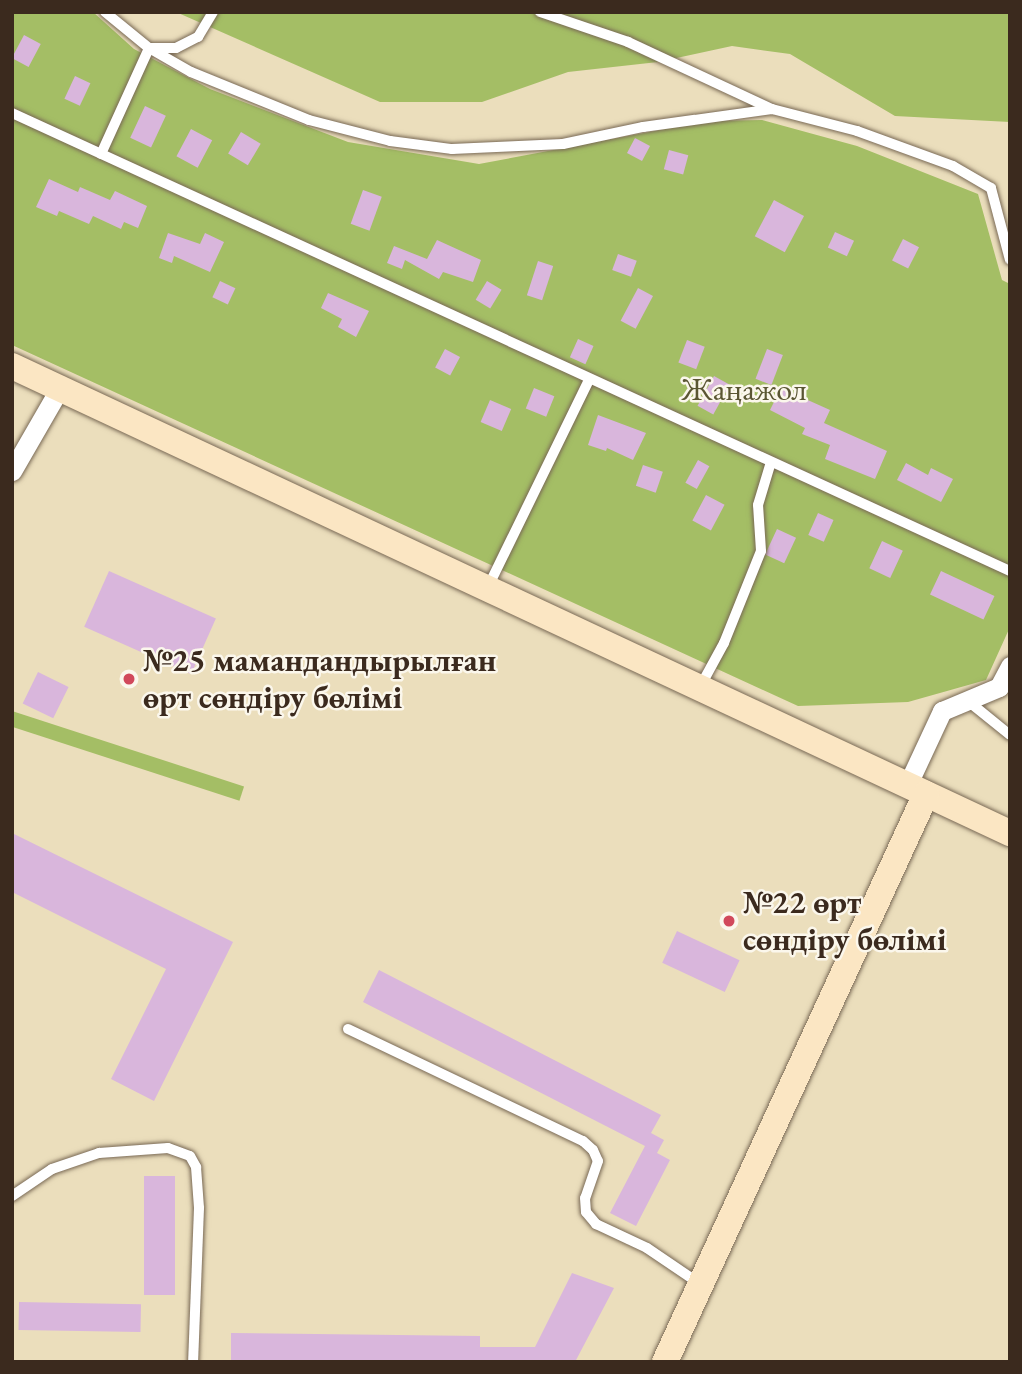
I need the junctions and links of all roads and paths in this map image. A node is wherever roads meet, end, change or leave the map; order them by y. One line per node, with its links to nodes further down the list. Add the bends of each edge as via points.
1 (105, 12): 4 (lane)
2 (213, 12): 4 (lane, via 198,37 176,48)
3 (540, 12): 5 (lane, via 628,42)
4 (149, 48): 5 (lane, via 191,72 309,120 390,141 452,149 563,144 643,127); 7 (lane)
5 (772, 109): 8 (lane, via 857,131 953,166 991,188)
6 (12, 113): 7 (lane)
7 (101, 154): 10 (lane)
8 (1010, 260)
9 (12, 366): 11 (street)
10 (589, 380): 12 (lane); 15 (lane)
11 (60, 388): 13 (street); 15 (street)
12 (771, 462): 14 (lane); 17 (lane, via 758,505 761,551 724,643)
13 (14, 466)
14 (1010, 571)
15 (487, 589): 17 (street)
16 (1010, 666): 18 (street, via 999,687)
17 (700, 687): 20 (street)
18 (967, 700): 19 (lane); 20 (street, via 942,711)
19 (1010, 735)
20 (916, 790): 21 (street); 24 (street)
21 (1010, 833)
22 (348, 1029): 24 (lane, via 583,1141 598,1161 584,1198 586,1212 596,1224 647,1248)
23 (12, 1196): 25 (lane, via 52,1169 99,1153 168,1148 190,1156 196,1167 199,1208)
24 (701, 1285): 26 (street)
25 (193, 1362)
26 (665, 1362)

